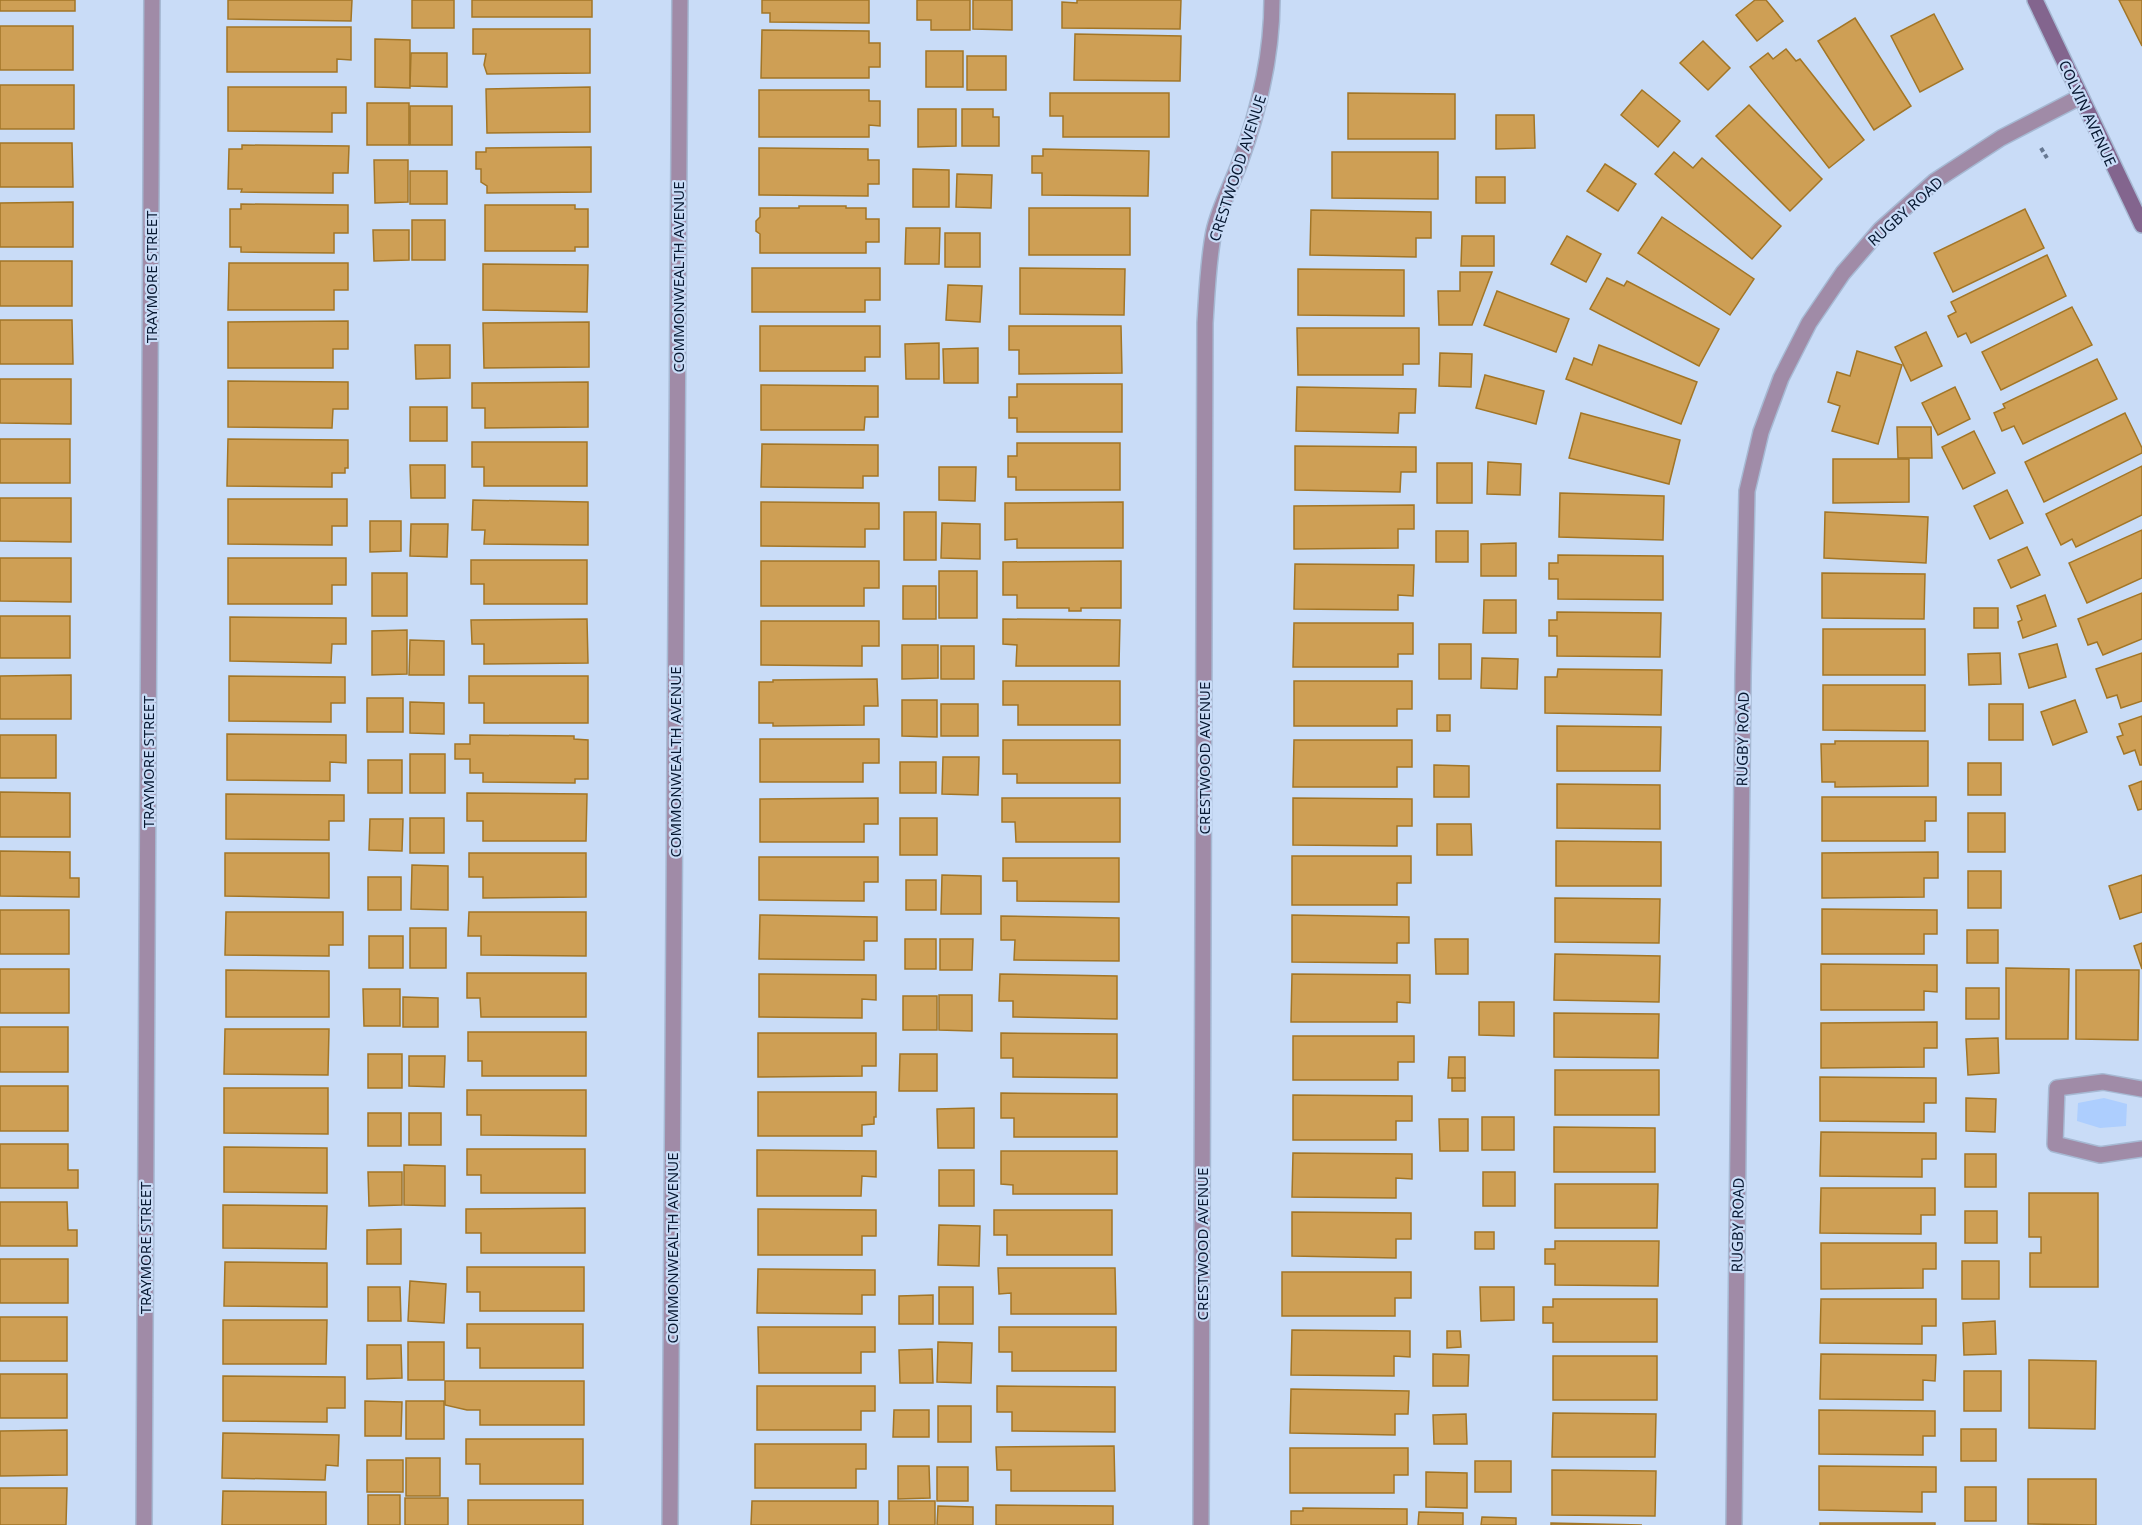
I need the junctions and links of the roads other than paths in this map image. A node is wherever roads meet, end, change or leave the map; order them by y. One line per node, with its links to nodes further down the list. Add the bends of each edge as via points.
1 (152, 0): 9 (street, TRAYMORE STREET)
2 (680, 0): 10 (street, COMMONWEALTH AVENUE)
3 (1272, 0): 11 (street, CRESTWOOD AVENUE, via 1268,64 1241,159 1215,229 1205,323)
4 (2036, 0): 5 (street, COLVIN AVENUE)
5 (2080, 97): 6 (street, COLVIN AVENUE); 12 (street, RUGBY ROAD, via 2001,138 1935,181 1881,229 1843,273 1809,323 1781,378 1761,432 1748,491 1746,537)
6 (2142, 225)
7 (2142, 1089): 8 (street, via 2103,1082 2057,1088 2055,1144 2100,1155)
8 (2142, 1149)
9 (144, 1525)
10 (670, 1525)
11 (1201, 1525)
12 (1734, 1525)

